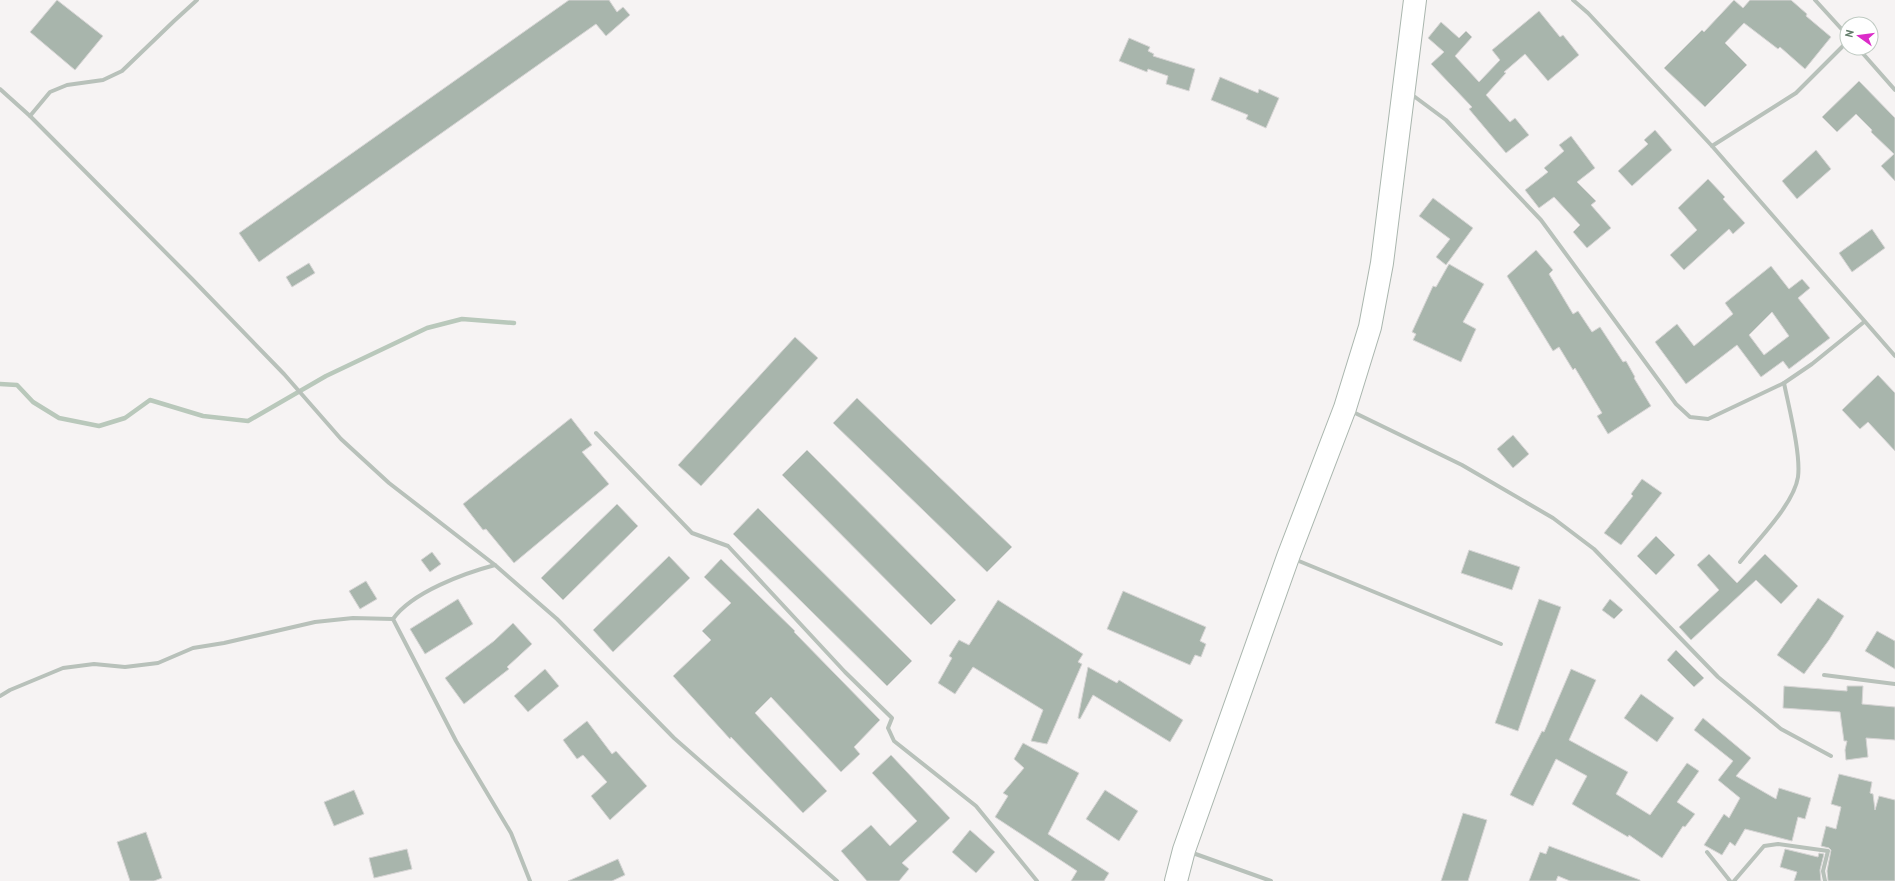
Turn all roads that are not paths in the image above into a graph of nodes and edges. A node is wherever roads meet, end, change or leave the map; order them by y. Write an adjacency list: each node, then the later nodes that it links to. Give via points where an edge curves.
1 (197, 0): 11 (street, via 122,71 103,80 67,85 50,92)
2 (1415, 0): 8 (main road)
3 (1573, 0): 12 (street)
4 (1815, 0): 5 (street)
5 (1839, 26)
6 (1839, 50): 12 (street, via 1796,93)
7 (1865, 56): 10 (street)
8 (1404, 88): 15 (street, via 1446,120 1541,220 1676,404 1690,417 1708,419); 16 (main road, via 1382,263 1370,327)
9 (0, 89): 11 (street)
10 (1895, 90)
11 (30, 116): 20 (street, via 284,374 341,439 389,483)
12 (1712, 146): 13 (street)
13 (1864, 322): 14 (street); 15 (street)
14 (1895, 356)
15 (1784, 383): 19 (street, via 1798,459 1798,478 1788,503)
16 (1345, 408): 18 (main road); 26 (street, via 1462,465 1553,518 1594,549 1718,677 1781,729)
17 (596, 434): 31 (street, via 692,533 728,546 892,718 888,728 894,741 976,806)
18 (1288, 557): 22 (street); 27 (main road)
19 (1740, 562)
20 (495, 565): 21 (street, via 466,573 420,596 403,608); 30 (street, via 557,619 674,738)
21 (394, 619): 25 (street, via 353,618 315,622 193,648 158,663 124,667 94,664 64,668); 29 (street, via 456,741 511,833)
22 (1501, 644)
23 (1824, 675): 24 (street)
24 (1895, 684)
25 (0, 696)
26 (1831, 756)
27 (1184, 850): 32 (main road); 33 (street)
28 (1707, 852): 34 (street)
29 (530, 881)
30 (837, 881)
31 (1037, 881)
32 (1176, 881)
33 (1271, 881)
34 (1730, 881)
35 (1734, 881): 36 (street, via 1764,846 1778,844 1828,851 1823,871)
36 (1825, 881)

